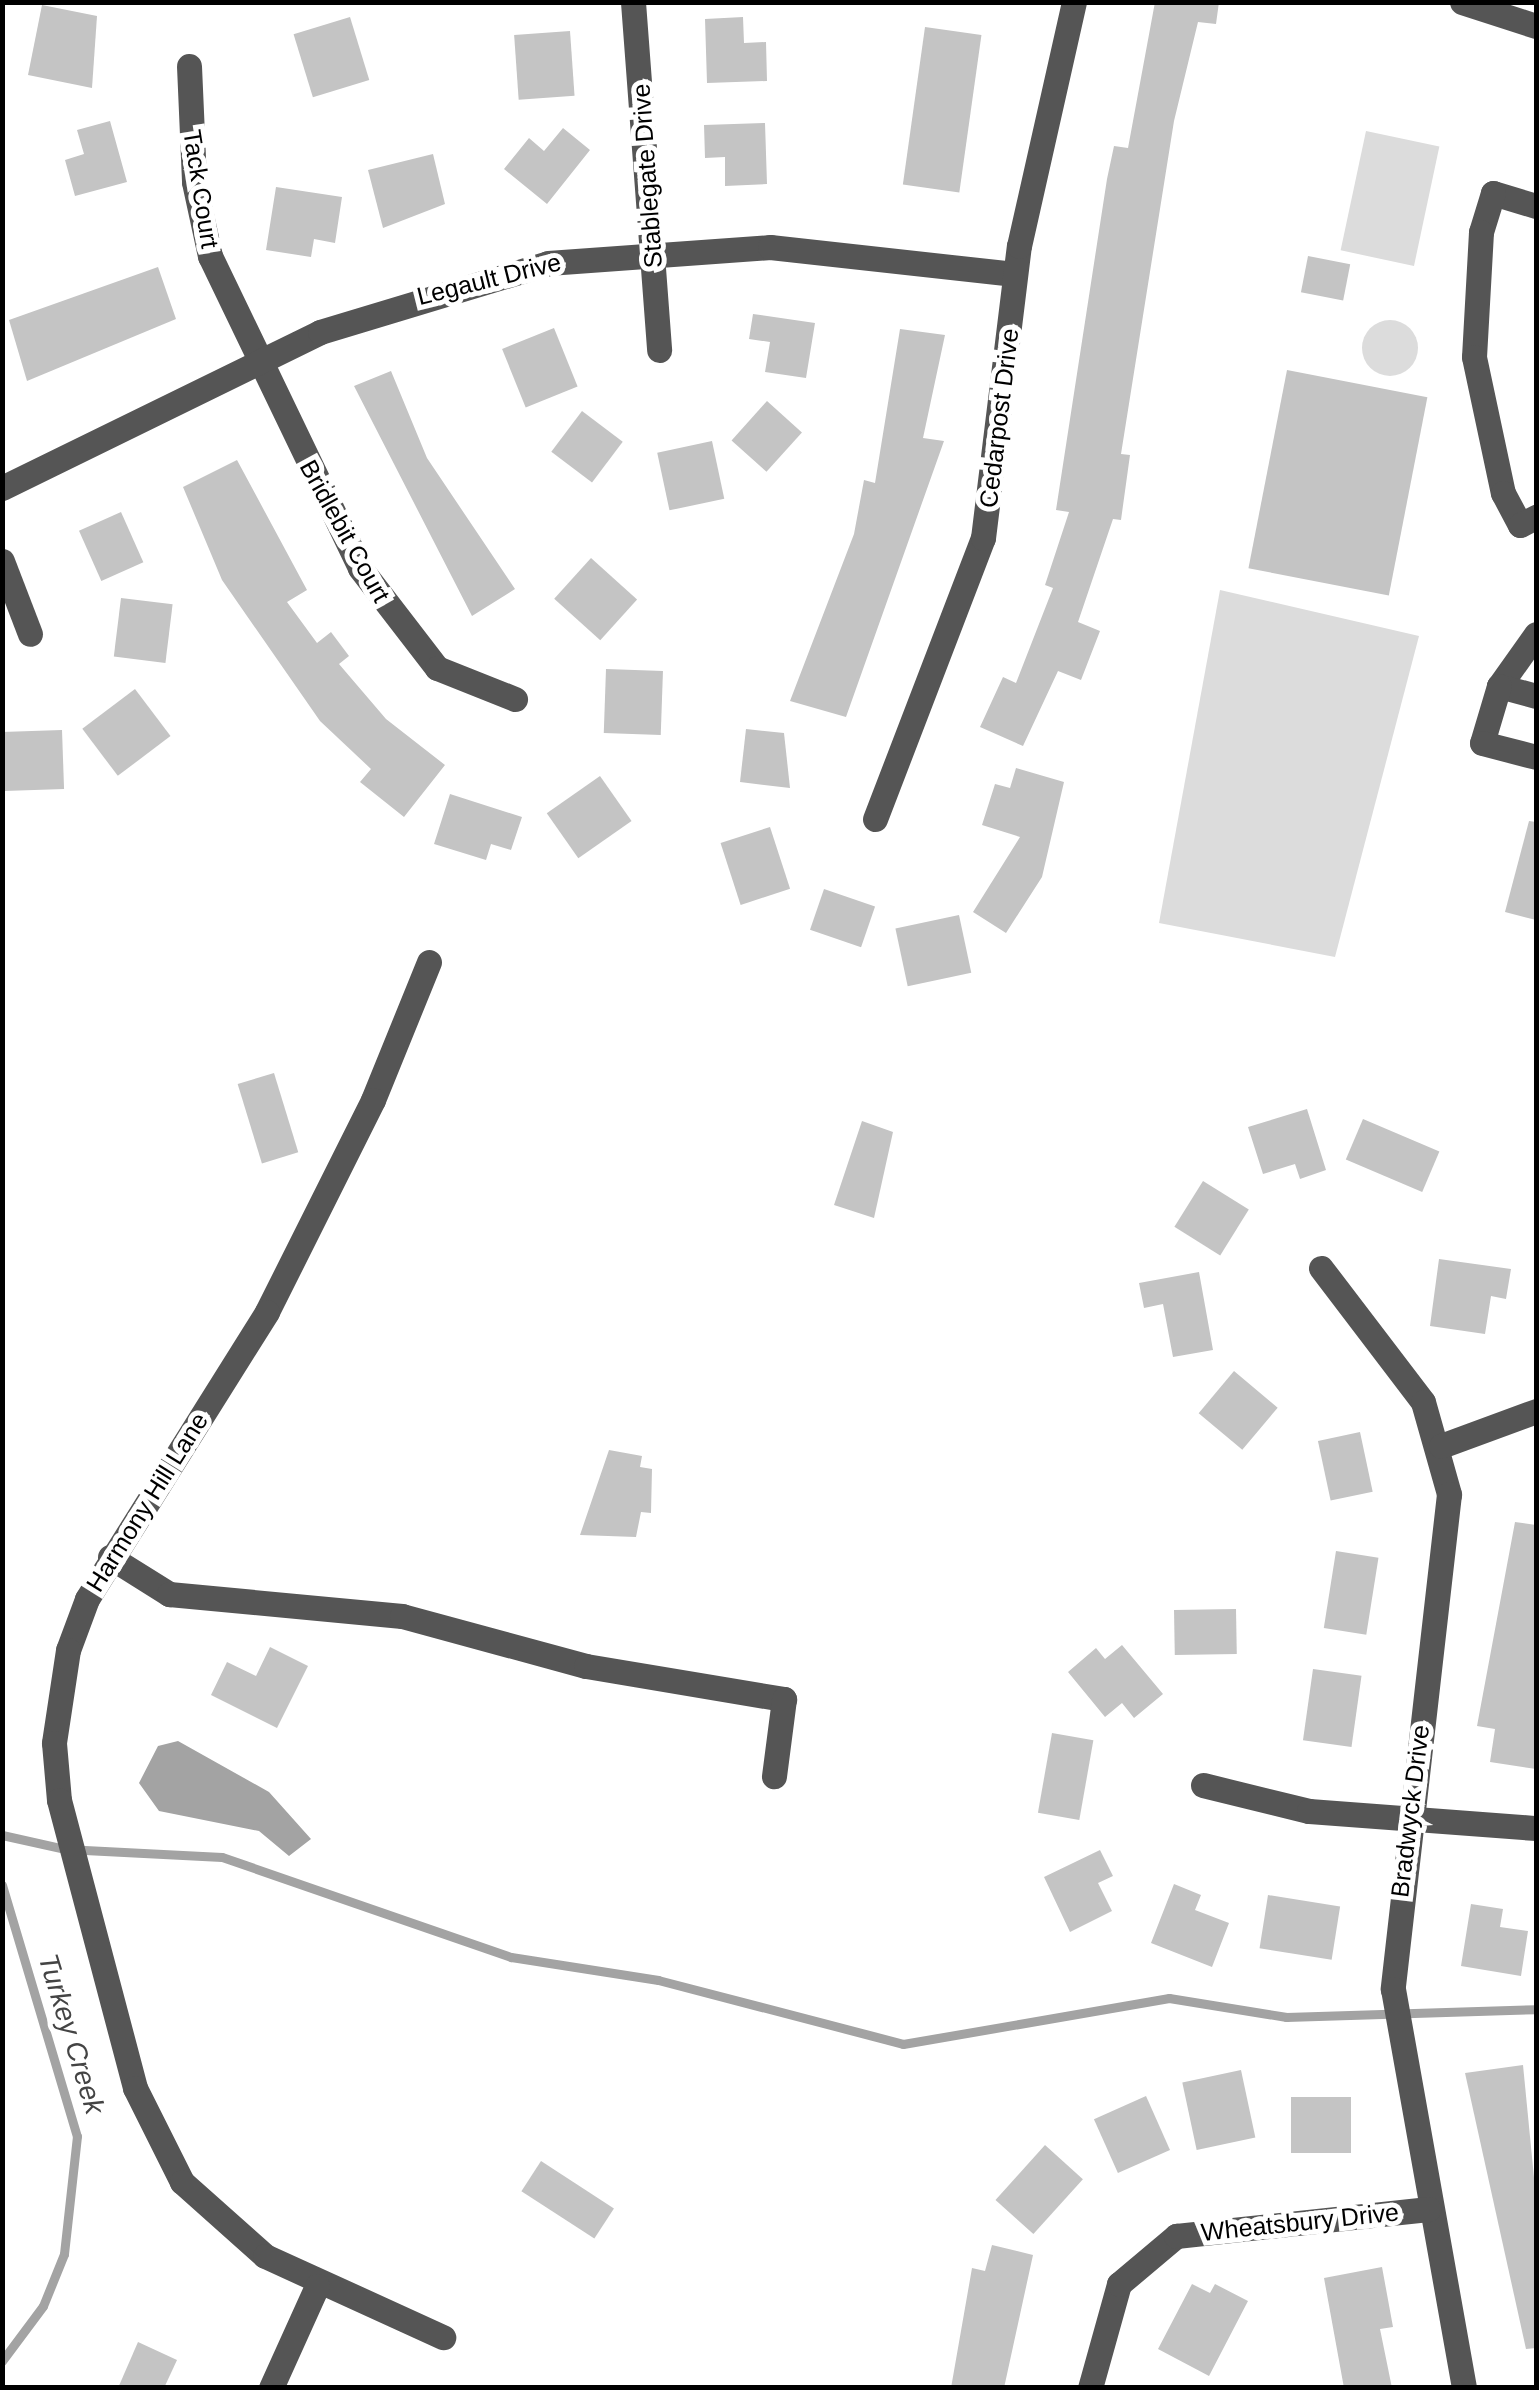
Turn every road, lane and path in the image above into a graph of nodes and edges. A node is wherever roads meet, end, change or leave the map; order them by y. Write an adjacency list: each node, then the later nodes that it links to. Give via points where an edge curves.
1 (633, 2): 7 (street, Stablegate Drive)
2 (1074, 2): 8 (street, Cedarpost Drive)
3 (1462, 2): 4 (street)
4 (1536, 26)
5 (190, 66): 10 (street, Tack Court, via 200,219)
6 (1536, 206): 12 (street, via 1493,194 1481,232 1474,356 1504,493 1520,525)
7 (652, 250): 8 (street, Legault Drive, via 770,247); 9 (street, Stablegate Drive); 10 (street, Legault Drive, via 468,281)
8 (1016, 274): 20 (street, Cedarpost Drive, via 983,538)
9 (659, 350)
10 (255, 362): 11 (street, Legault Drive); 18 (street, Bridlebit Court, via 390,612 437,668)
11 (2, 488)
12 (1536, 516)
13 (2, 560): 14 (street)
14 (30, 634)
15 (1536, 634): 16 (street)
16 (1498, 686): 17 (street); 19 (street, via 1482,743)
17 (1536, 696)
18 (515, 699)
19 (1536, 757)
20 (875, 818)
21 (429, 962): 25 (street, Harmony Hill Lane, via 373,1100 266,1312)
22 (1321, 1268): 24 (street, Bradwyck Drive, via 1408,1380)
23 (1536, 1411): 24 (street)
24 (1441, 1446): 28 (street, Bradwyck Drive, via 1447,1534)
25 (110, 1557): 26 (street, via 169,1594 402,1616 586,1666 784,1699); 31 (street, Harmony Hill Lane, via 68,1650 54,1743 59,1800 119,2032 182,2182 214,2216)
26 (774, 1776)
27 (1204, 1786): 28 (street, via 1309,1811)
28 (1407, 1820): 29 (street); 30 (street, Bradwyck Drive, via 1393,1989)
29 (1536, 1828)
30 (1429, 2209): 34 (street, Wheatsbury Drive, via 1176,2236 1118,2284); 35 (street, Bradwyck Drive)
31 (316, 2286): 32 (street, Harmony Hill Lane, via 381,2304); 33 (street)
32 (443, 2337)
33 (271, 2388)
34 (1090, 2388)
35 (1464, 2388)

